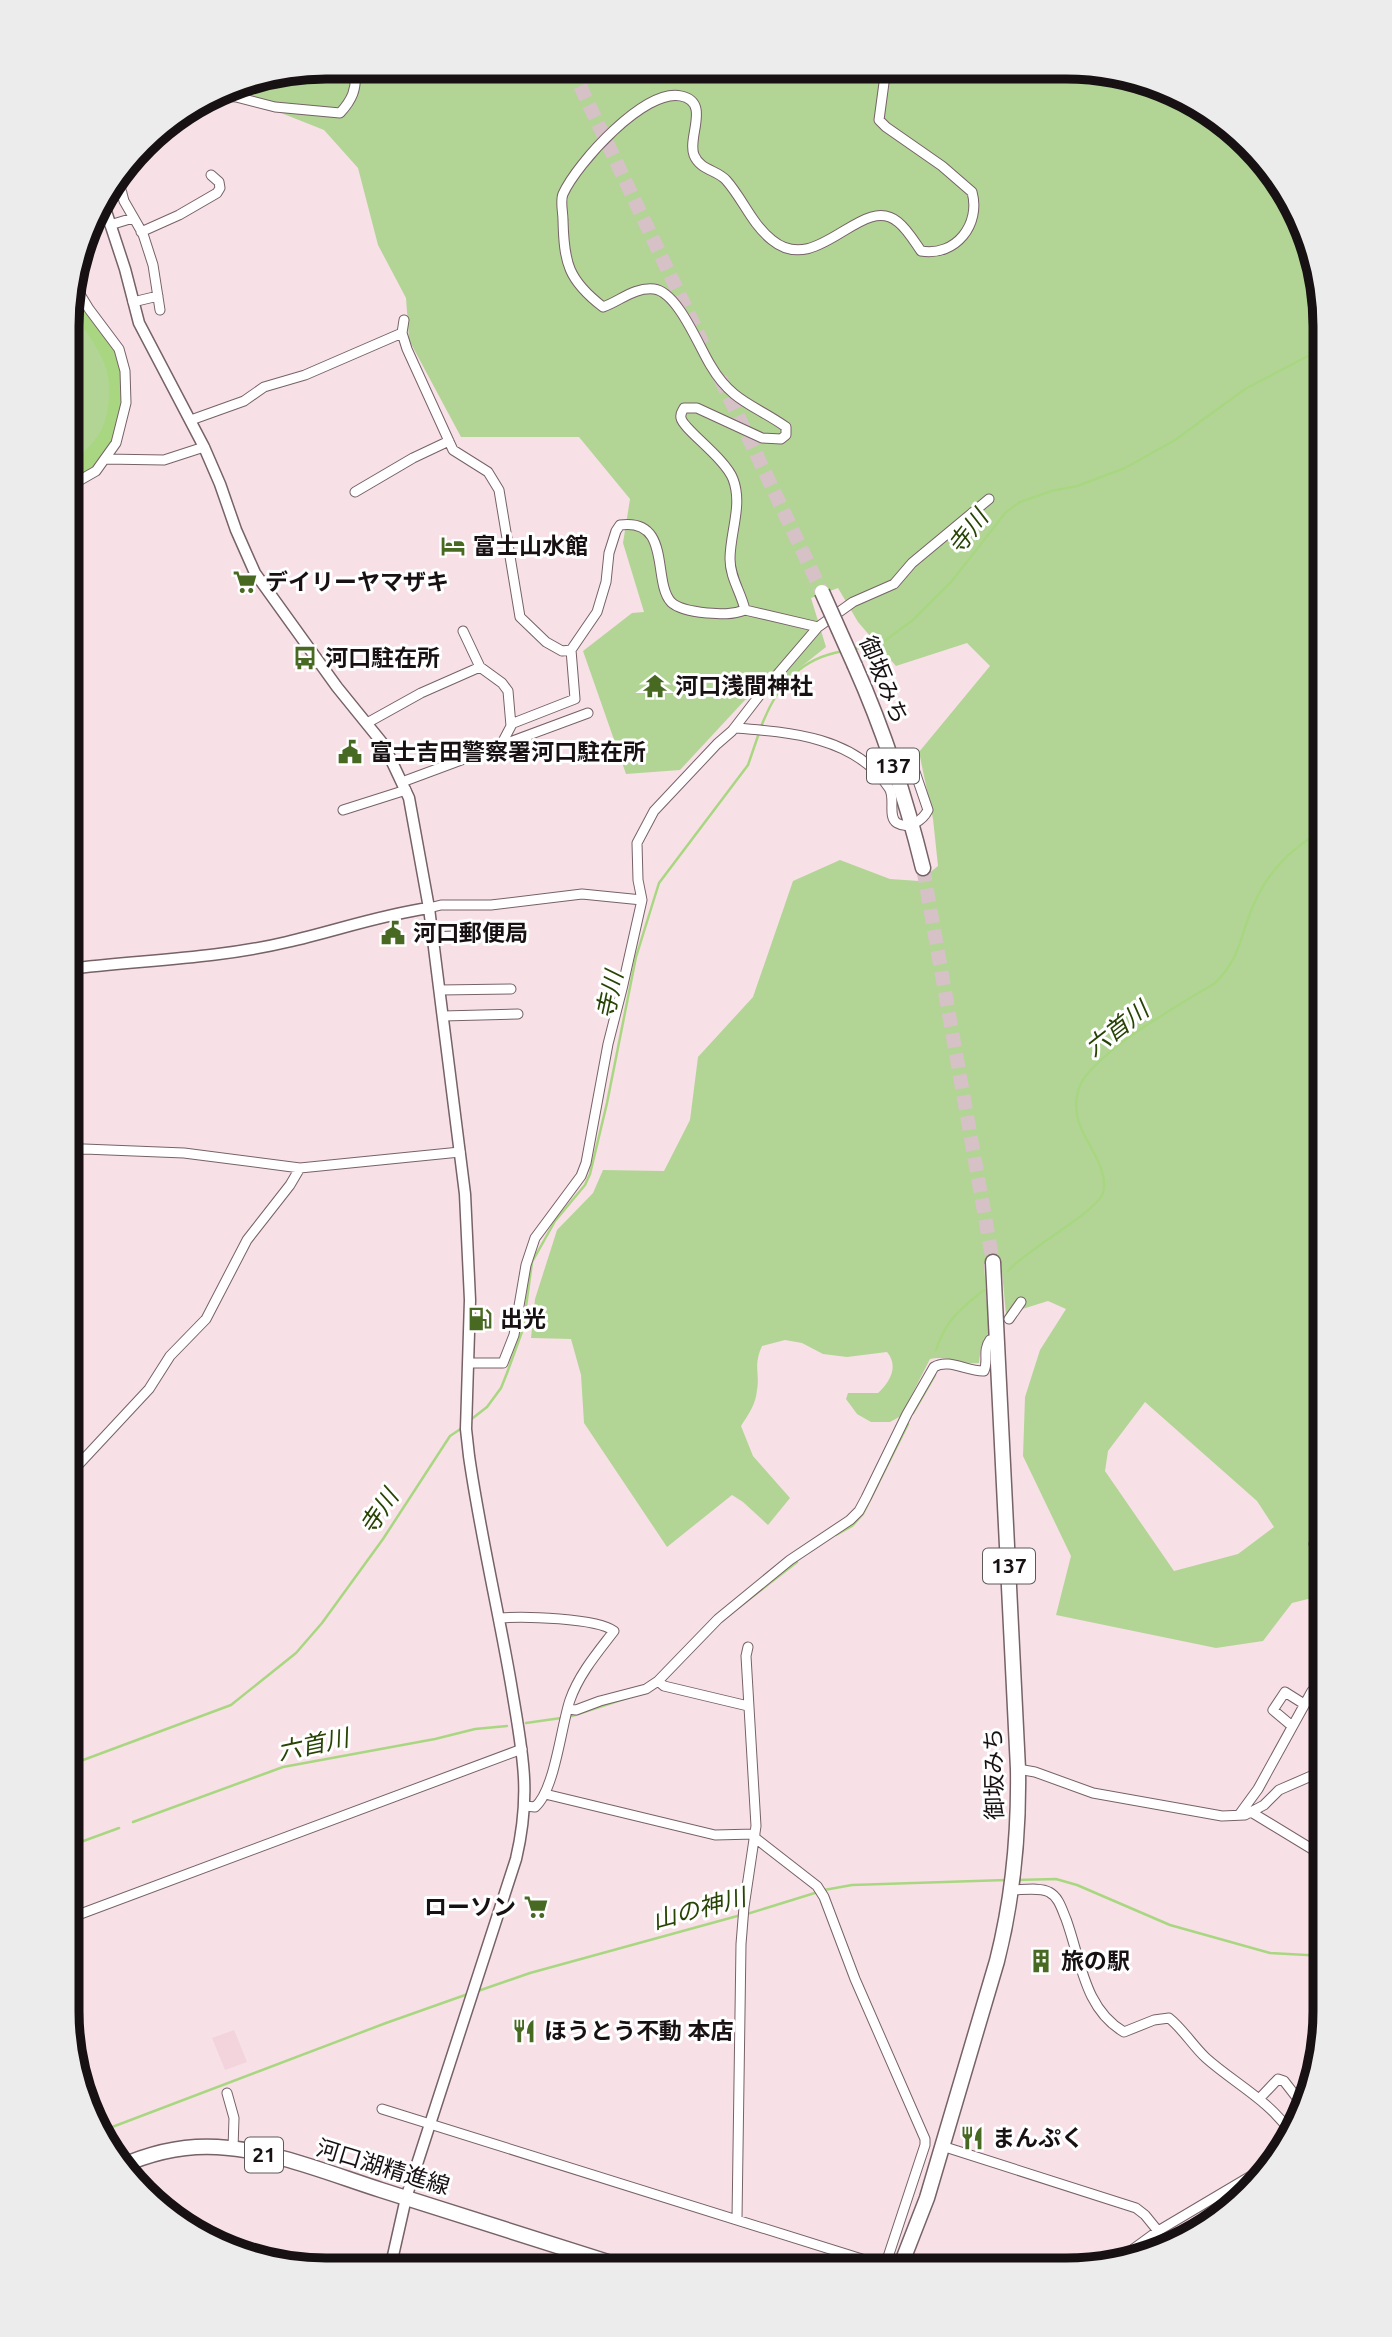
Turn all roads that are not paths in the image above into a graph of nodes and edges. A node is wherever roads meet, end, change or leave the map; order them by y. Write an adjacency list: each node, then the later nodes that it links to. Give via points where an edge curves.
1 (356, 79): 3 (street, via 351,101 340,113 275,107)
2 (885, 79): 26 (street, via 879,120 972,192 970,221 960,242 944,251 921,251 897,221 886,216 864,218 813,248 781,247 762,230 726,179 697,163 691,148 698,113 693,101 683,96 657,98 641,107 584,163 562,196 568,269 586,293 603,307 639,290 660,291 669,297 724,385 742,402 786,427 781,439 762,438 697,408 689,406 681,413 683,422 720,458 733,479 737,497 730,559 735,589)
3 (234, 97)
4 (211, 175): 11 (street, via 219,182 217,193)
5 (121, 187): 6 (street)
6 (122, 192): 7 (street); 9 (street)
7 (116, 194)
8 (106, 213): 10 (street)
9 (133, 218): 10 (street); 11 (street)
10 (110, 226): 14 (street)
11 (141, 232): 13 (street)
12 (81, 295): 21 (street, via 119,349 125,371 123,423)
13 (158, 296): 14 (street); 15 (street)
14 (133, 302): 18 (street, via 154,356)
15 (159, 310)
16 (404, 320): 17 (street)
17 (402, 333): 18 (street); 19 (street)
18 (191, 421): 20 (street)
19 (449, 441): 23 (street); 29 (street, via 457,454 488,472 499,489 520,617 546,642 562,651)
20 (204, 447): 21 (street, via 164,460); 32 (street, via 255,573)
21 (105, 459): 22 (street)
22 (79, 481)
23 (355, 492)
24 (989, 499): 27 (street, via 912,563 894,584 853,602)
25 (822, 592): 39 (main road, 御坂みち / 137, bridge, via 873,706)
26 (745, 610): 27 (street); 29 (street, via 697,612 673,604 658,549 649,534 640,526 620,526 615,531 597,612)
27 (818, 627): 34 (street)
28 (463, 631): 30 (street)
29 (571, 650): 33 (street, via 575,699)
30 (480, 667): 32 (street); 33 (street, via 508,691)
31 (589, 713): 35 (street)
32 (367, 723): 37 (street, via 384,745)
33 (511, 724): 35 (street)
34 (735, 728): 39 (street, via 792,732 858,756 883,778 892,793 892,818 896,823); 41 (street, via 654,811 637,843)
35 (501, 746): 37 (street)
36 (914, 769): 39 (street, via 928,810 924,819)
37 (404, 786): 38 (street); 42 (street)
38 (343, 810)
39 (912, 824): 40 (main road, 御坂みち / 137)
40 (923, 868)
41 (642, 900): 42 (street, via 582,894); 57 (street, via 586,1163 535,1238 514,1335 503,1363)
42 (429, 908): 44 (street); 45 (street, via 227,953)
43 (500, 934): 44 (street)
44 (432, 937): 47 (street)
45 (79, 969)
46 (511, 989): 47 (street)
47 (440, 990): 49 (street)
48 (518, 1014): 49 (street)
49 (443, 1016): 51 (street)
50 (79, 1150): 52 (street, via 184,1153)
51 (460, 1152): 52 (street); 57 (street, via 469,1253)
52 (300, 1168): 58 (street, via 247,1240 206,1318 170,1356 149,1389)
53 (993, 1262): 68 (main road, 御坂みち / 137)
54 (1021, 1302): 55 (street)
55 (1009, 1319)
56 (990, 1340): 61 (street, via 984,1350 984,1371 945,1364 934,1367 855,1515 742,1598)
57 (469, 1363): 59 (street, via 467,1429 473,1486)
58 (79, 1464)
59 (500, 1618): 65 (street, via 549,1618 604,1625 614,1631 587,1669); 67 (street)
60 (748, 1647): 64 (street)
61 (658, 1681): 64 (street); 65 (street, via 646,1689)
62 (1312, 1691): 63 (street)
63 (1304, 1704): 66 (street); 66 (street, via 1285,1692 1273,1710)
64 (748, 1706): 74 (street)
65 (568, 1709): 70 (street)
66 (1292, 1726): 73 (street)
67 (522, 1749): 71 (street); 77 (street)
68 (1018, 1769): 73 (street, via 1093,1793 1178,1810); 76 (main road, 御坂みち / 137)
69 (1313, 1775): 72 (street, via 1279,1790)
70 (545, 1794): 71 (street, via 535,1807); 74 (street, via 715,1835)
71 (525, 1806): 82 (street, via 516,1859)
72 (1251, 1812): 73 (street); 75 (street)
73 (1239, 1815)
74 (755, 1835): 89 (street, via 742,1926); 96 (street, via 817,1886 824,1898 925,2140)
75 (1313, 1850)
76 (1012, 1888): 80 (street, via 1051,1892 1059,1903 1092,2001 1110,2024 1124,2032 1169,2018 1205,2057); 84 (main road, 御坂みち / 137, via 998,1961)
77 (79, 1915)
78 (227, 2093): 85 (street, via 234,2118)
79 (1297, 2098): 80 (street, via 1278,2079)
80 (1259, 2099): 83 (street)
81 (383, 2109): 82 (street)
82 (430, 2123): 88 (street); 89 (street)
83 (1286, 2124)
84 (942, 2146): 90 (main road, 御坂みち / 137); 91 (street, via 1136,2208)
85 (233, 2148): 86 (main road, 河口湖精進線 / 21, via 169,2150); 88 (main road, 河口湖精進線 / 21)
86 (131, 2163)
87 (1250, 2177): 91 (street)
88 (406, 2198): 93 (street); 94 (main road, 河口湖精進線 / 21)
89 (737, 2219): 95 (street)
90 (917, 2223): 97 (main road, 御坂みち / 137); 98 (main road)
91 (1158, 2231): 92 (street)
92 (1134, 2249)
93 (392, 2258)
94 (595, 2258)
95 (859, 2258)
96 (897, 2258)
97 (900, 2258)
98 (913, 2258)

